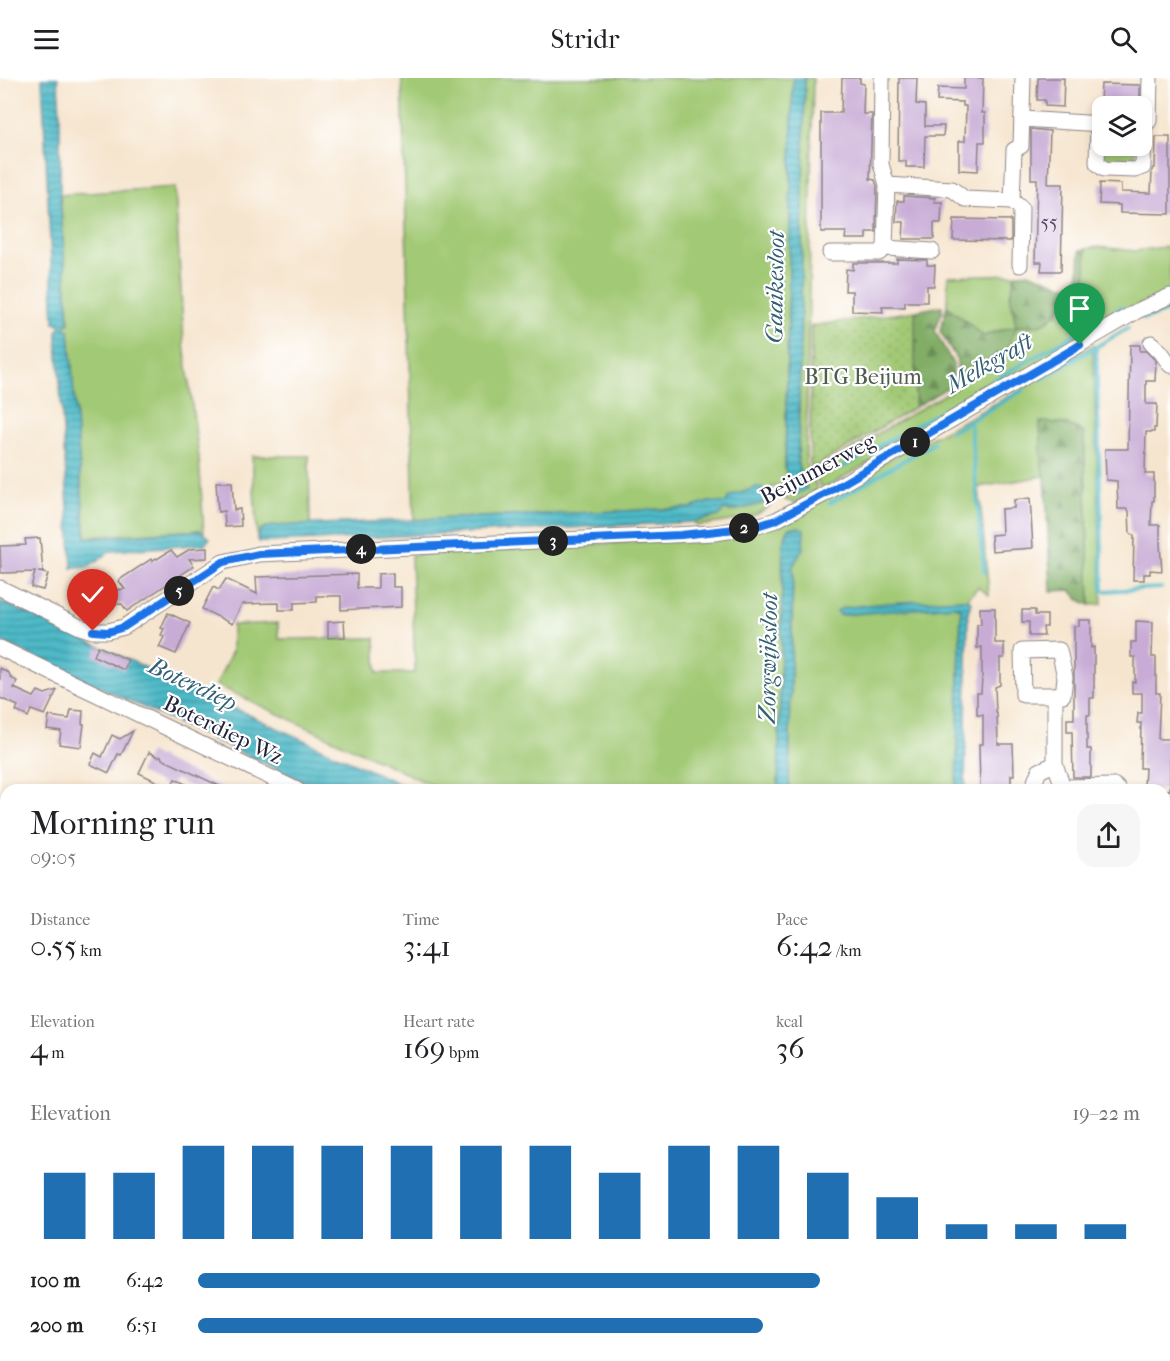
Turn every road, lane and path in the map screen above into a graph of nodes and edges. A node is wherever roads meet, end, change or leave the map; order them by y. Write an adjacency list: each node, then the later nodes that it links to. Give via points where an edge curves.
1 (882, 78): 9 (street, via 881,164)
2 (1023, 78): 5 (street)
3 (1150, 78): 4 (street)
4 (1150, 96)
5 (1022, 119): 6 (street); 10 (street, via 1021,146 1014,150)
6 (1092, 123)
7 (1098, 156): 8 (street, via 1097,163 1104,169 1135,170 1143,167)
8 (1143, 156)
9 (887, 185): 10 (street, via 952,189 965,199); 11 (street)
10 (1012, 201): 14 (street, via 1021,208)
11 (885, 248): 12 (street); 13 (street, via 879,253)
12 (932, 250)
13 (830, 253)
14 (1020, 265)
15 (1170, 296): 18 (street, Beijumerweg, via 1137,311 823,495 754,527 681,535 259,554 223,562 135,621 108,632 80,627)
16 (1151, 343): 17 (street)
17 (1170, 365)
18 (0, 588)
19 (0, 648): 22 (street, Boterdiep Wz)
20 (1055, 695): 21 (street)
21 (1055, 764): 23 (street, via 1038,771); 24 (street)
22 (284, 784)
23 (1034, 784)
24 (1061, 784)

